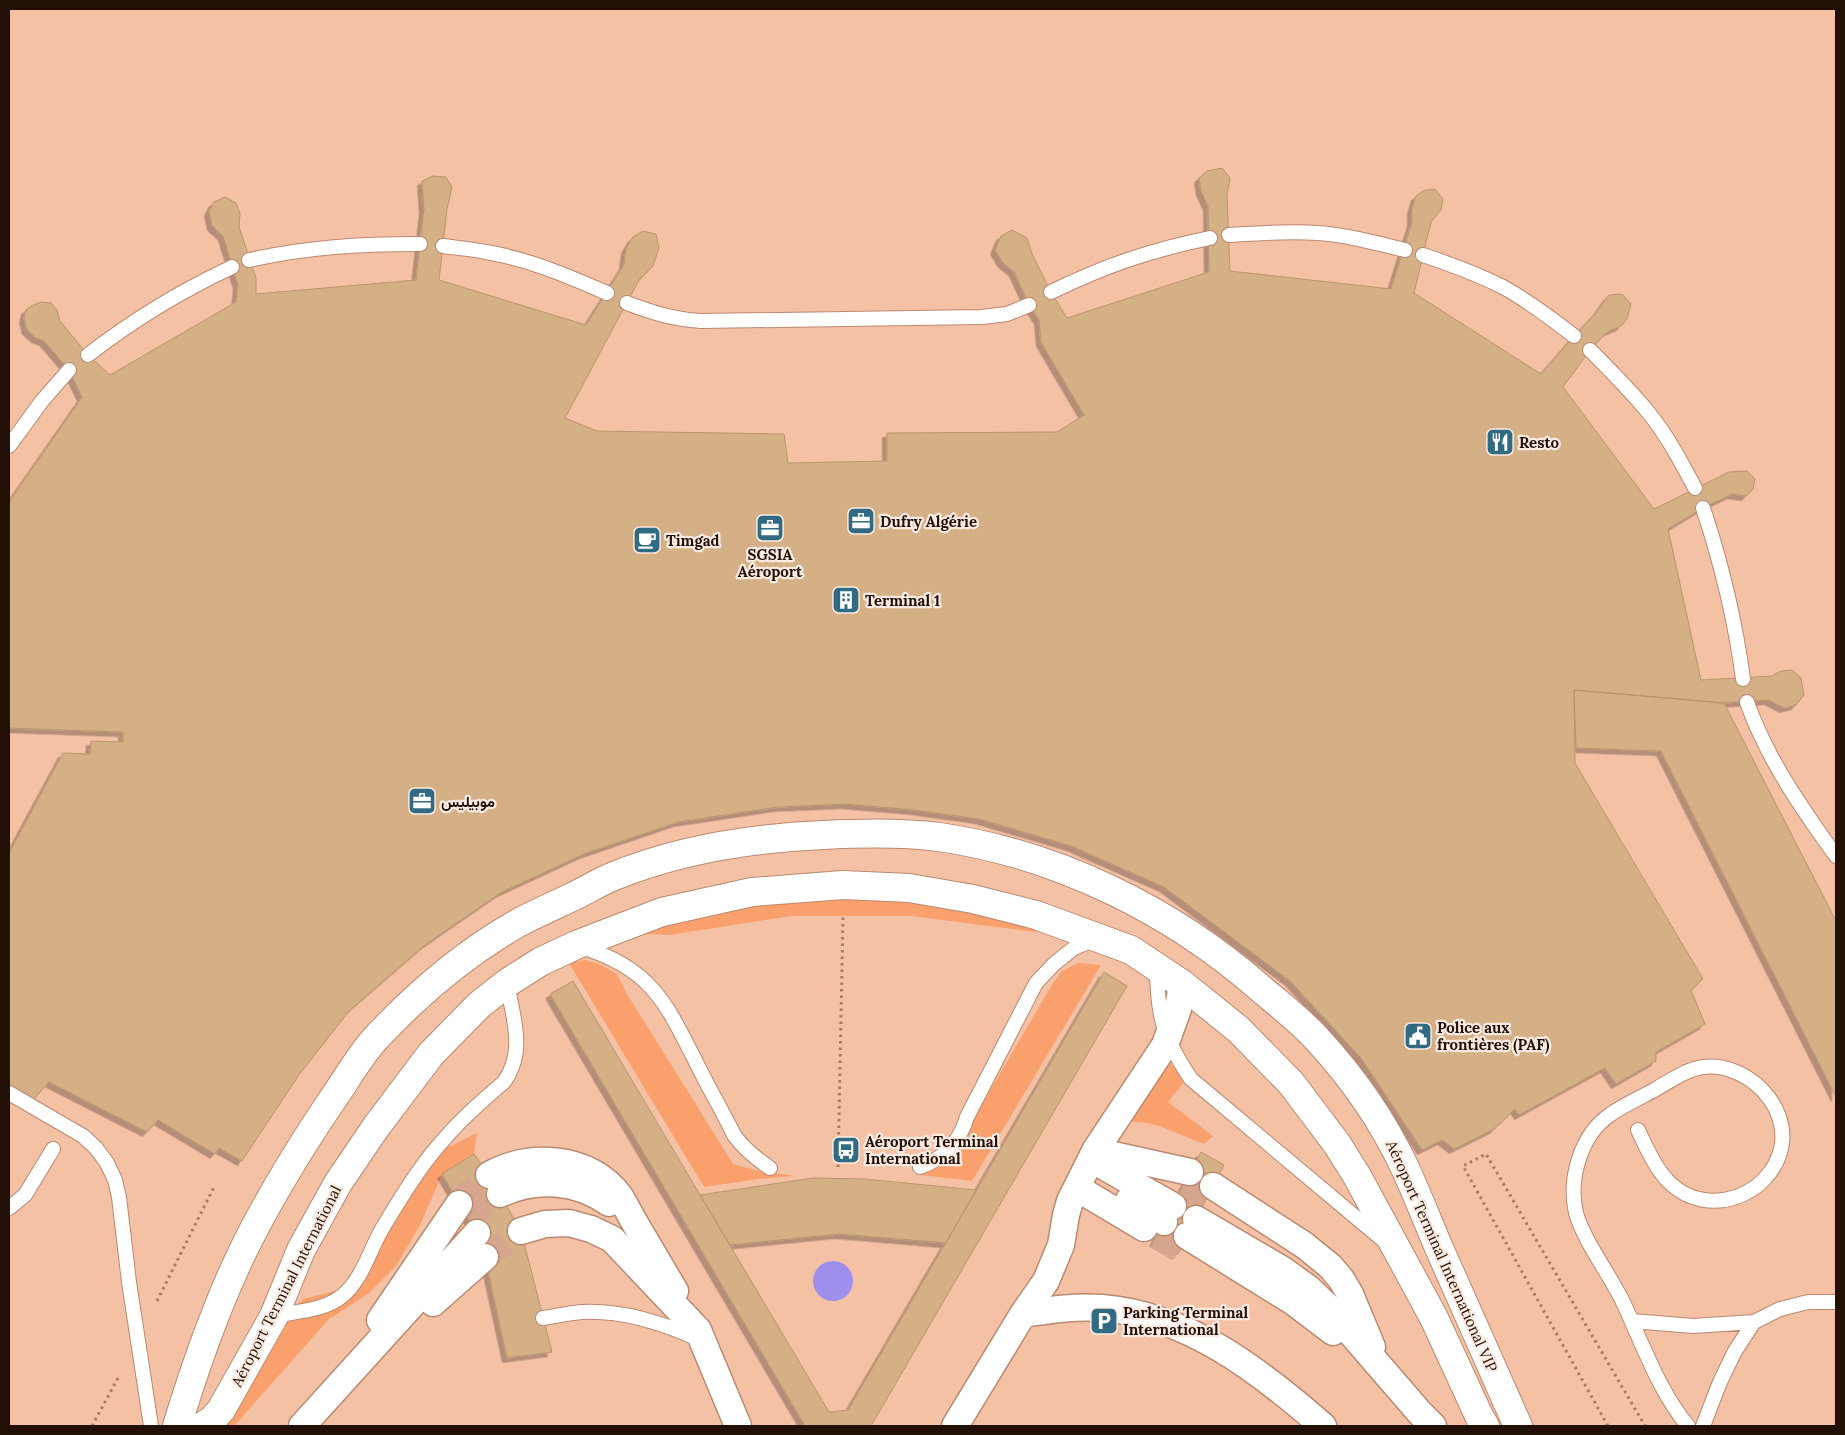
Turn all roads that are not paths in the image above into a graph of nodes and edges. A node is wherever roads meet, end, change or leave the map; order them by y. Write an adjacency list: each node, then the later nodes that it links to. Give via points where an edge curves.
1 (1229, 235): 5 (lane, via 1318,233 1362,239)
2 (1210, 238): 9 (lane, via 1128,258)
3 (420, 244): 7 (lane, via 334,246)
4 (443, 246): 10 (lane, via 527,262)
5 (1405, 250)
6 (1423, 255): 13 (lane, via 1502,287)
7 (249, 260)
8 (232, 267): 15 (lane, via 157,306)
9 (1051, 292)
10 (607, 293)
11 (627, 303): 12 (lane, via 655,314 701,321 982,317 1007,314)
12 (1028, 305)
13 (1574, 336)
14 (1590, 350): 18 (lane, via 1649,413)
15 (88, 355)
16 (69, 370): 17 (lane)
17 (9, 446)
18 (1695, 488)
19 (1703, 508): 20 (lane, via 1728,592)
20 (1743, 679)
21 (1747, 702): 22 (lane, via 1765,748)
22 (1836, 856)
23 (1098, 938): 24 (main road, Aéroport Terminal International, via 1036,915 973,898 909,888 843,885 752,892 662,912); 25 (main road, Aéroport Terminal International, via 1131,950); 32 (lane, via 1074,948 1036,983 956,1144 934,1162)
24 (576, 946): 26 (main road, Aéroport Terminal International, via 540,962); 33 (lane, via 603,954 628,967 650,985 676,1022 734,1135 743,1148)
25 (1157, 967): 27 (main road, Aéroport Terminal International); 28 (lane, via 1157,997)
26 (507, 983): 42 (main road, Aéroport Terminal International, via 431,1054 376,1127 338,1183 302,1250); 42 (lane, via 518,1047 512,1072 446,1137 412,1181 358,1276 343,1295 322,1306)
27 (1182, 984): 28 (street); 39 (main road, Aéroport Terminal International, via 1238,1029 1291,1083 1337,1144)
28 (1168, 1039): 34 (street); 39 (lane, via 1191,1079)
29 (9, 1093): 49 (lane, via 82,1136 96,1148 115,1180)
30 (1638, 1130): 44 (lane, via 1657,1167 1672,1184 1692,1197 1714,1201 1737,1198 1758,1187 1772,1170 1781,1148 1781,1127 1774,1106 1762,1088 1744,1075 1723,1068 1702,1067 1680,1076 1611,1114 1596,1127 1577,1168 1574,1190 1576,1213)
31 (53, 1149): 36 (lane, via 24,1195)
32 (920, 1167)
33 (770, 1168)
34 (1087, 1168): 35 (street); 35 (street); 35 (street); 41 (street, via 1066,1215 1055,1263)
35 (1174, 1204)
36 (9, 1208)
37 (1197, 1218): 47 (street); 47 (street, via 1308,1288); 47 (street, via 1311,1250 1330,1266 1350,1294)
38 (521, 1231): 46 (street, via 545,1224 569,1223 612,1239)
39 (1401, 1255): 57 (main road, Aéroport Terminal International)
40 (1836, 1302): 45 (lane, via 1808,1302 1780,1309)
41 (1023, 1314): 54 (street); 55 (street, via 1062,1308 1102,1308 1142,1314 1179,1326 1246,1366)
42 (274, 1316): 51 (main road, Aéroport Terminal International, via 221,1410)
43 (543, 1318): 46 (lane, via 582,1312 613,1313 643,1318)
44 (1632, 1321): 45 (lane, via 1693,1326); 59 (lane, via 1663,1386)
45 (1754, 1322): 60 (lane, via 1735,1351)
46 (700, 1335): 46 (street, via 614,1223 582,1204 544,1198 525,1202 499,1192 501,1168 526,1161 551,1160 577,1166 599,1177 618,1195); 53 (street)
47 (1381, 1369): 56 (street)
48 (328, 1397): 48 (street, via 472,1228); 52 (street)
49 (151, 1426)
50 (177, 1426): 58 (main road, Aéroport Terminal International VIP, via 216,1312 242,1252 273,1194 370,1045 438,980 516,925 614,876 659,861 778,838 892,834 939,838 1027,858 1111,890 1151,910 1237,967 1315,1037 1350,1077 1380,1120 1404,1167)
51 (203, 1426)
52 (302, 1426)
53 (738, 1426)
54 (955, 1426)
55 (1323, 1426)
56 (1434, 1426)
57 (1486, 1426)
58 (1518, 1426)
59 (1688, 1426)
60 (1702, 1426)

